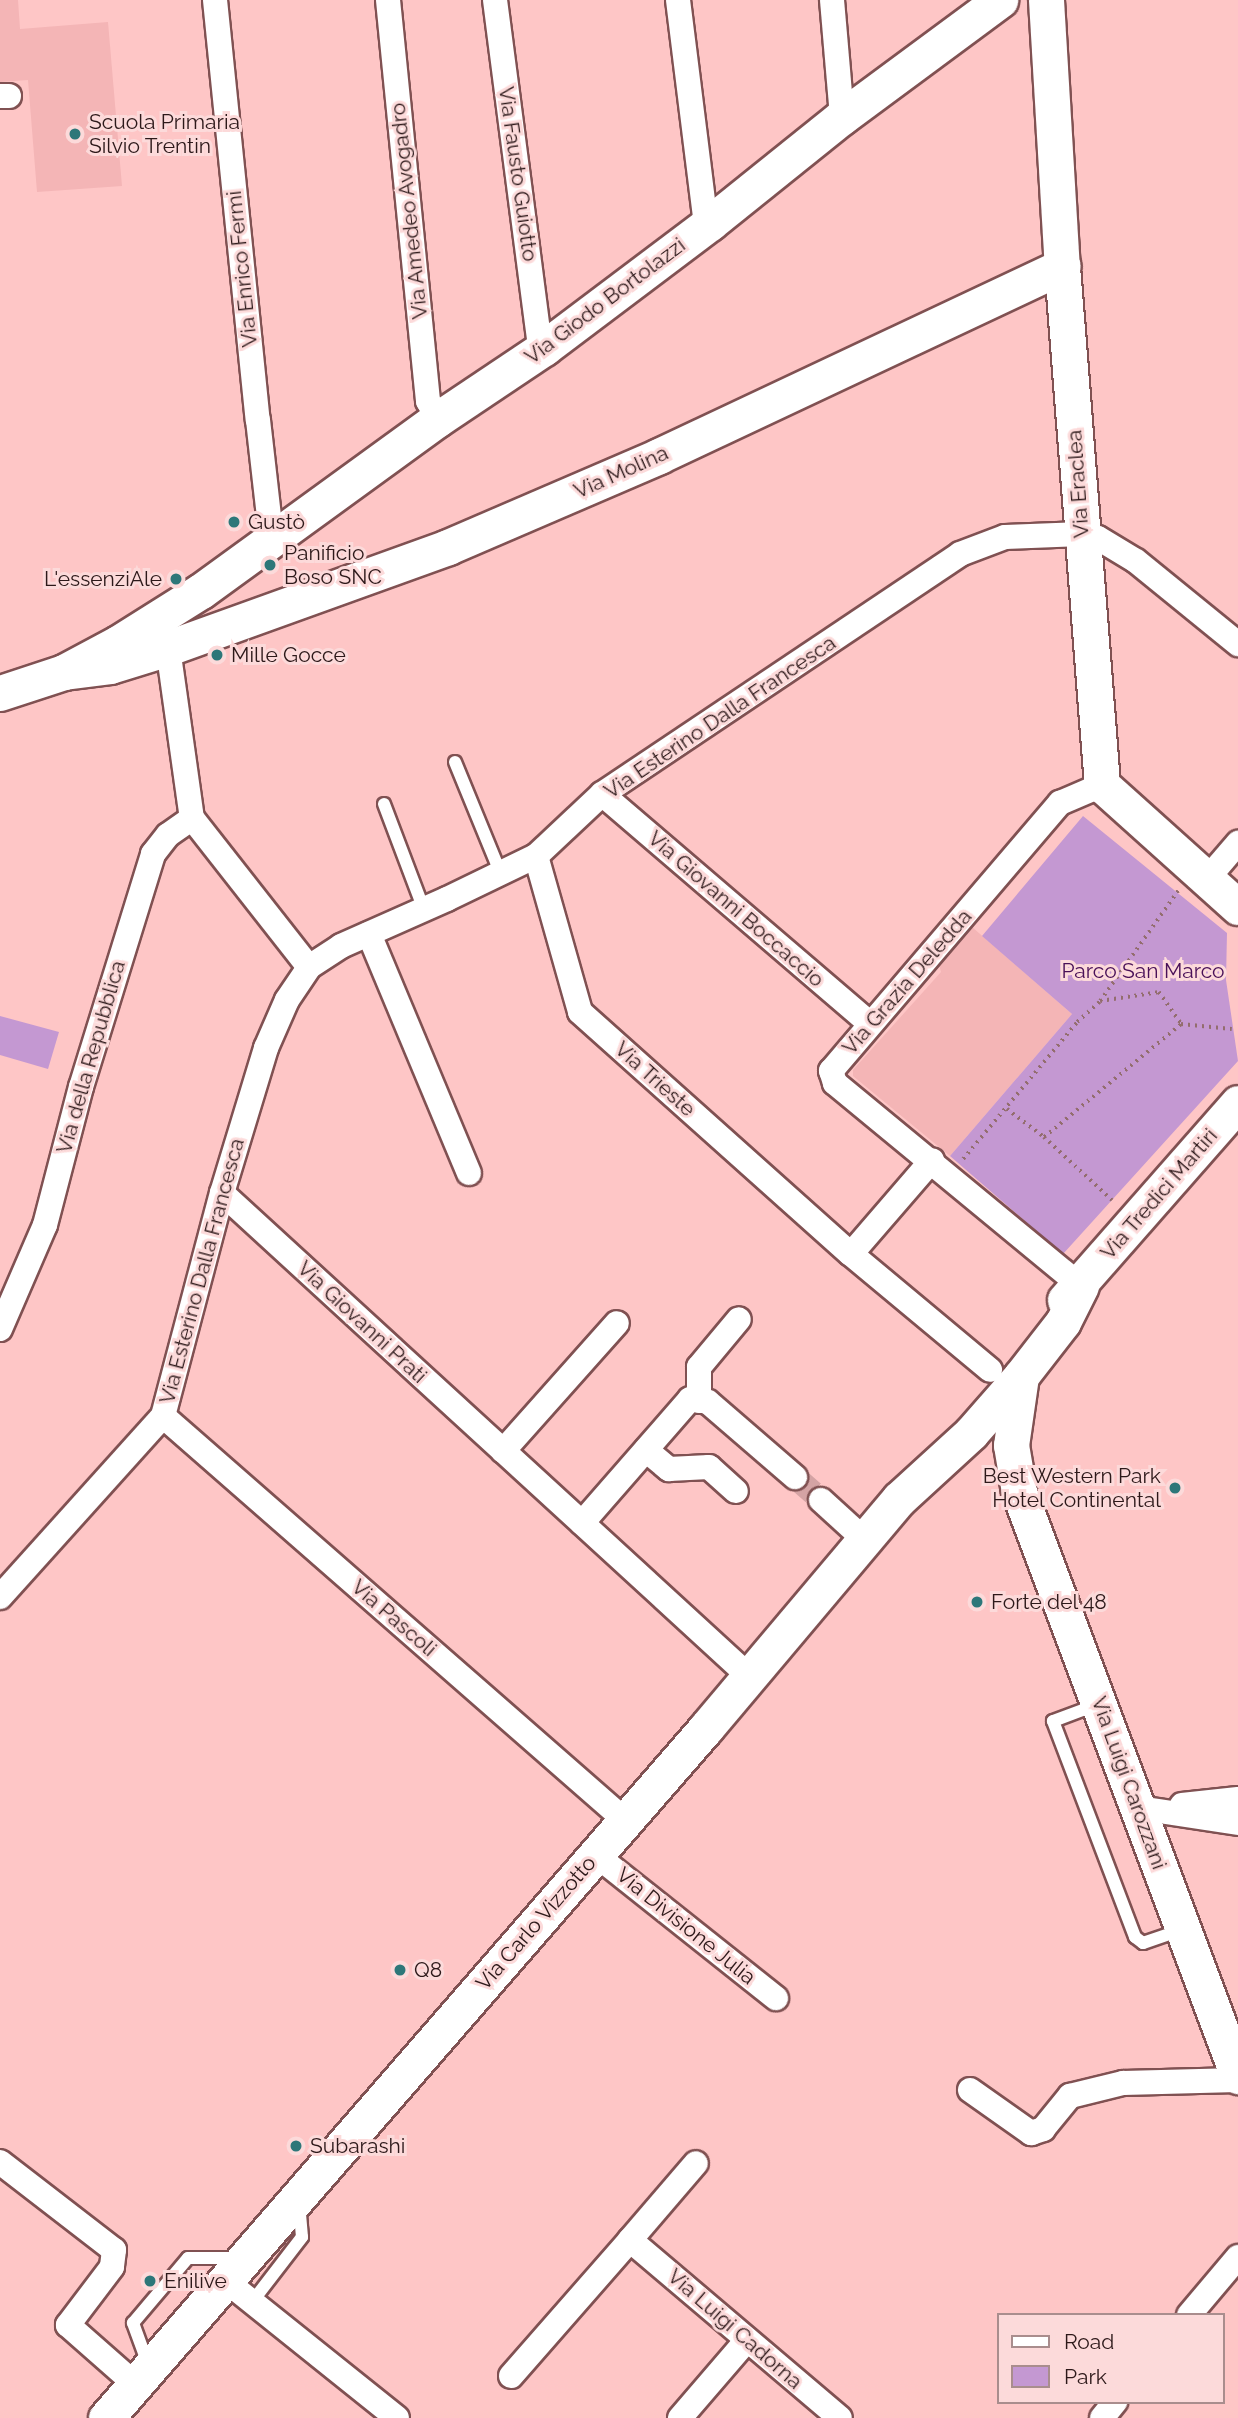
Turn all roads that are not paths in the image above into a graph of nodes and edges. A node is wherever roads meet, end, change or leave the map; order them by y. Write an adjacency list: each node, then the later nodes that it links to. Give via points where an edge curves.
1 (215, 0): 14 (street, Via Enrico Fermi, via 259,433)
2 (388, 0): 12 (street, Via Amedeo Avogadro, via 428,401)
3 (495, 0): 11 (street, Via Fausto Guiotto)
4 (678, 0): 9 (street, via 705,216)
5 (832, 0): 8 (street)
6 (1000, 0): 8 (street, Via Giodo Bortolazzi)
7 (1046, 0): 10 (street, Via Eraclea)
8 (842, 117): 9 (street, Via Giodo Bortolazzi)
9 (710, 223): 11 (street, Via Giodo Bortolazzi)
10 (1062, 266): 13 (street, Via Eraclea); 17 (street, Via Molina, via 659,456 448,547)
11 (544, 348): 12 (street, Via Giodo Bortolazzi)
12 (438, 419): 14 (street, Via Giodo Bortolazzi)
13 (1082, 534): 16 (street, via 1098,538 1136,561); 21 (street, Via Eraclea); 22 (street, Via Esterino Dalla Francesca, via 1005,537 960,554)
14 (274, 537): 15 (street, Via Giodo Bortolazzi)
15 (201, 591): 17 (street, Via Giodo Bortolazzi, via 170,624); 18 (street, Via Giodo Bortolazzi)
16 (1238, 644)
17 (167, 648): 18 (street, Via Giodo Bortolazzi, via 110,666); 24 (street)
18 (64, 673): 19 (street, Via Giodo Bortolazzi)
19 (0, 693)
20 (455, 762): 27 (lane)
21 (1102, 785): 28 (street); 33 (street, Via Grazia Deledda, via 1060,803)
22 (602, 794): 26 (street, Via Esterino Dalla Francesca); 33 (street, Via Giovanni Boccaccio)
23 (384, 804): 30 (lane)
24 (192, 818): 32 (street); 40 (street, Via della Repubblica, via 168,835 153,854 80,1087 45,1225)
25 (1238, 843): 28 (street)
26 (536, 856): 27 (street, Via Esterino Dalla Francesca); 38 (street, Via Trieste, via 580,1012)
27 (501, 874): 30 (street, Via Esterino Dalla Francesca)
28 (1192, 885): 29 (street)
29 (1238, 907)
30 (424, 910): 31 (street, Via Esterino Dalla Francesca)
31 (369, 934): 32 (street, Via Esterino Dalla Francesca); 36 (street)
32 (309, 967): 37 (street, Via Esterino Dalla Francesca, via 287,1000 266,1048)
33 (870, 1024): 35 (street, Via Grazia Deledda, via 831,1071 835,1083)
34 (1238, 1103): 39 (street, Via Tredici Martiri)
35 (941, 1168): 38 (street); 39 (street, Via Grazia Deledda)
36 (469, 1173)
37 (222, 1193): 45 (street, Via Esterino Dalla Francesca); 49 (street, Via Giovanni Prati)
38 (851, 1254): 43 (street, Via Trieste)
39 (1081, 1286): 43 (street, Via Tredici Martiri, via 1063,1322); 46 (street, Via Tredici Martiri, via 1038,1329 1032,1345)
40 (3, 1314)
41 (738, 1319): 44 (street, via 699,1367)
42 (617, 1323): 49 (street)
43 (1006, 1373): 46 (street, Via Tredici Martiri); 47 (street, Via Luigi Carozzani)
44 (699, 1401): 48 (street, via 690,1399); 50 (street, via 708,1402)
45 (163, 1416): 56 (street, Via Esterino Dalla Francesca); 61 (street, Via Pascoli)
46 (975, 1416): 47 (street, Via Luigi Carozzani); 52 (street, Via Luigi Carozzani); 55 (street, Via Carlo Vizzotto)
47 (1012, 1444): 52 (street, Via Luigi Carozzani)
48 (646, 1450): 51 (street, via 669,1469 709,1467); 54 (street)
49 (503, 1451): 54 (street, Via Giovanni Prati)
50 (794, 1477)
51 (736, 1491)
52 (1018, 1492): 58 (street, Via Luigi Carozzani)
53 (821, 1500): 55 (street)
54 (582, 1523): 57 (street, Via Giovanni Prati)
55 (865, 1540): 57 (street, Via Carlo Vizzotto)
56 (0, 1597)
57 (750, 1677): 61 (street, Via Carlo Vizzotto)
58 (1100, 1704): 60 (street, Via Luigi Carozzani); 64 (lane, via 1053,1721 1135,1937 1143,1943)
59 (1238, 1799): 60 (street)
60 (1139, 1808): 62 (street); 64 (street, Via Luigi Carozzani)
61 (626, 1821): 63 (street, Via Carlo Vizzotto)
62 (1238, 1823)
63 (596, 1855): 65 (street, Via Divisione Julia); 72 (street, Via Carlo Vizzotto, via 297,2197)
64 (1183, 1929): 66 (street, Via Luigi Carozzani)
65 (776, 1998)
66 (1238, 2078): 67 (street, Via Luigi Carozzani, via 1124,2083 1070,2096 1043,2129 1031,2133)
67 (970, 2090)
68 (0, 2162): 75 (street, via 114,2250 112,2267 68,2325)
69 (696, 2164): 70 (street)
70 (630, 2240): 74 (street, Via Luigi Cadorna); 76 (street)
71 (1238, 2257): 73 (street)
72 (241, 2280): 75 (street, Via Carlo Vizzotto); 79 (street)
73 (1191, 2313)
74 (747, 2340): 80 (street); 81 (street, Via Luigi Cadorna)
75 (142, 2376): 78 (street, Via Carlo Vizzotto)
76 (512, 2376)
77 (1113, 2404): 82 (street)
78 (106, 2418)
79 (397, 2418)
80 (680, 2418)
81 (840, 2418)
82 (1102, 2418)

